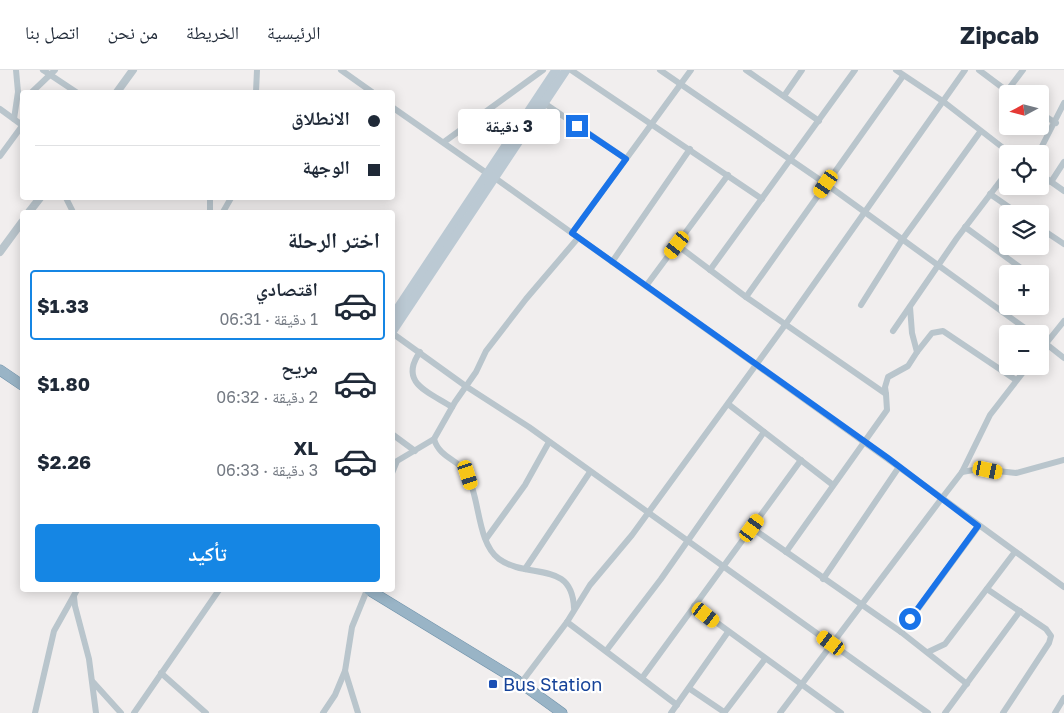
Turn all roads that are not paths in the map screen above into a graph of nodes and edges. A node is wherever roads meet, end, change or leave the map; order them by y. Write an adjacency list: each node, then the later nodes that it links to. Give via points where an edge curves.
1 (16, 70): 33 (street)
2 (43, 70): 17 (street)
3 (132, 70): 25 (street)
4 (258, 70): 26 (street)
5 (341, 70): 27 (street)
6 (543, 70): 45 (street)
7 (571, 70): 40 (street)
8 (660, 70): 20 (street)
9 (691, 70): 20 (street)
10 (747, 70): 28 (street)
11 (802, 70): 28 (street)
12 (855, 70): 39 (street)
13 (896, 70): 19 (street)
14 (965, 70): 29 (street)
15 (979, 70): 21 (street)
16 (1023, 70): 22 (street)
17 (53, 72): 23 (street); 24 (street)
18 (558, 72): 31 (main road); 54 (main road)
19 (903, 76): 29 (street); 57 (street)
20 (679, 84): 40 (street); 51 (street)
21 (999, 85)
22 (1014, 85)
23 (34, 90)
24 (74, 90)
25 (118, 90)
26 (256, 90)
27 (369, 90)
28 (784, 96): 39 (street)
29 (944, 102): 44 (street); 64 (street)
30 (20, 103): 33 (street)
31 (544, 103): 50 (street); 54 (main road)
32 (1064, 104): 36 (street)
33 (16, 108): 37 (street)
34 (0, 109): 37 (street)
35 (395, 109): 45 (street)
36 (1062, 114): 41 (street)
37 (14, 119): 42 (street)
38 (1049, 119): 41 (street)
39 (819, 121): 51 (street)
40 (651, 122): 48 (street); 50 (street)
41 (1056, 123): 47 (street)
42 (20, 124)
43 (20, 129): 49 (street)
44 (980, 132): 46 (street); 70 (street)
45 (444, 142): 54 (street)
46 (999, 145)
47 (1043, 145)
48 (690, 149): 53 (street); 74 (street)
49 (0, 156)
50 (626, 159): 67 (street)
51 (791, 160): 57 (street); 60 (street)
52 (1064, 162): 56 (street)
53 (728, 175): 60 (street); 72 (street)
54 (492, 176): 67 (street); 82 (main road); 86 (main road)
55 (999, 182): 59 (street)
56 (1051, 182): 58 (street)
57 (826, 184): 64 (street); 79 (street)
58 (1064, 191)
59 (990, 194): 62 (street); 66 (street)
60 (762, 199): 77 (street)
61 (38, 200): 63 (street)
62 (1006, 205)
63 (31, 210)
64 (864, 212): 70 (street); 84 (street)
65 (20, 225): 73 (street)
66 (965, 227): 75 (street); 76 (street)
67 (572, 233): 69 (street)
68 (1049, 234): 71 (street)
69 (578, 238): 74 (street); 99 (street, via 486,351)
70 (902, 240): 75 (street); 80 (street)
71 (1064, 244)
72 (677, 245): 77 (street); 78 (street)
73 (0, 252)
74 (612, 262): 78 (street)
75 (938, 265): 81 (street); 85 (street)
76 (1017, 265)
77 (710, 270): 79 (street)
78 (646, 286): 94 (street)
79 (746, 298): 84 (street)
80 (861, 306)
81 (910, 306): 87 (street); 92 (street)
82 (395, 313)
83 (1064, 321): 89 (street)
84 (785, 325): 94 (street); 100 (street)
85 (1020, 325)
86 (395, 327)
87 (893, 331)
88 (395, 334): 91 (street)
89 (1049, 340)
90 (1049, 346): 93 (street)
91 (420, 352): 99 (street); 102 (street, via 412,364 415,382)
92 (917, 352): 97 (street, via 932,333 943,332); 100 (street, via 908,366 888,377)
93 (1064, 358)
94 (756, 364): 101 (street); 107 (street)
95 (0, 370): 98 (highway)
96 (1020, 375): 97 (street)
97 (1016, 380): 114 (street, via 984,424)
98 (20, 384)
99 (467, 387): 102 (street); 106 (street)
100 (886, 394): 107 (street, via 887,410)
101 (728, 404): 103 (street); 117 (street)
102 (452, 407): 105 (street)
103 (764, 432): 109 (street); 121 (street)
104 (395, 436): 108 (street)
105 (434, 439): 108 (street); 120 (street, via 440,452 468,475)
106 (549, 442): 113 (street); 120 (street, via 525,485)
107 (865, 442): 112 (street); 115 (street)
108 (415, 451): 111 (street, via 397,461)
109 (801, 460): 115 (street); 119 (street)
110 (1064, 460): 114 (street, via 1016,473 979,469)
111 (395, 466)
112 (899, 467): 116 (street); 126 (street)
113 (590, 472): 117 (street); 125 (street)
114 (962, 472): 116 (street)
115 (833, 485): 122 (street)
116 (942, 498): 118 (street); 133 (street)
117 (648, 513): 121 (street); 135 (street, via 600,571)
118 (978, 526): 123 (street); 139 (street)
119 (752, 528): 122 (street); 124 (street)
120 (486, 539): 125 (street, via 497,558)
121 (687, 541): 124 (street); 141 (street)
122 (786, 552): 126 (street)
123 (1014, 553): 127 (street); 128 (street)
124 (723, 566): 134 (street); 140 (street)
125 (525, 569): 135 (street, via 562,578 571,591)
126 (823, 579): 133 (street)
127 (1064, 587)
128 (987, 590): 136 (street); 142 (street, via 945,644)
129 (218, 592): 145 (street)
130 (367, 592): 144 (street, via 352,627)
131 (371, 592): 148 (highway)
132 (76, 593): 147 (street, via 74,606); 156 (street, via 54,631)
133 (861, 605): 139 (street); 140 (street)
134 (694, 606): 138 (street); 146 (street)
135 (574, 609): 137 (street)
136 (1020, 611): 150 (street); 168 (street, via 1046,629 1051,639)
137 (567, 622): 141 (street); 148 (street)
138 (728, 632): 143 (street); 151 (street)
139 (901, 632): 142 (street)
140 (831, 643): 149 (street); 166 (street)
141 (606, 651): 146 (street)
142 (928, 652): 150 (street)
143 (764, 659): 149 (street); 154 (street)
144 (345, 671): 161 (street, via 335,696); 162 (street)
145 (161, 673): 159 (street); 160 (street)
146 (642, 678): 153 (street)
147 (93, 682): 157 (street); 158 (street)
148 (521, 683): 163 (highway)
149 (801, 684): 155 (street); 165 (street)
150 (967, 684): 167 (street)
151 (690, 689): 153 (street); 154 (street)
152 (1064, 698): 169 (street)
153 (677, 705): 164 (street)
154 (724, 712)
155 (839, 712)
156 (35, 713)
157 (96, 713)
158 (121, 713)
159 (134, 713)
160 (206, 713)
161 (323, 713)
162 (358, 713)
163 (562, 713)
164 (671, 713)
165 (780, 713)
166 (928, 713)
167 (946, 713)
168 (1003, 713)
169 (1055, 713)

